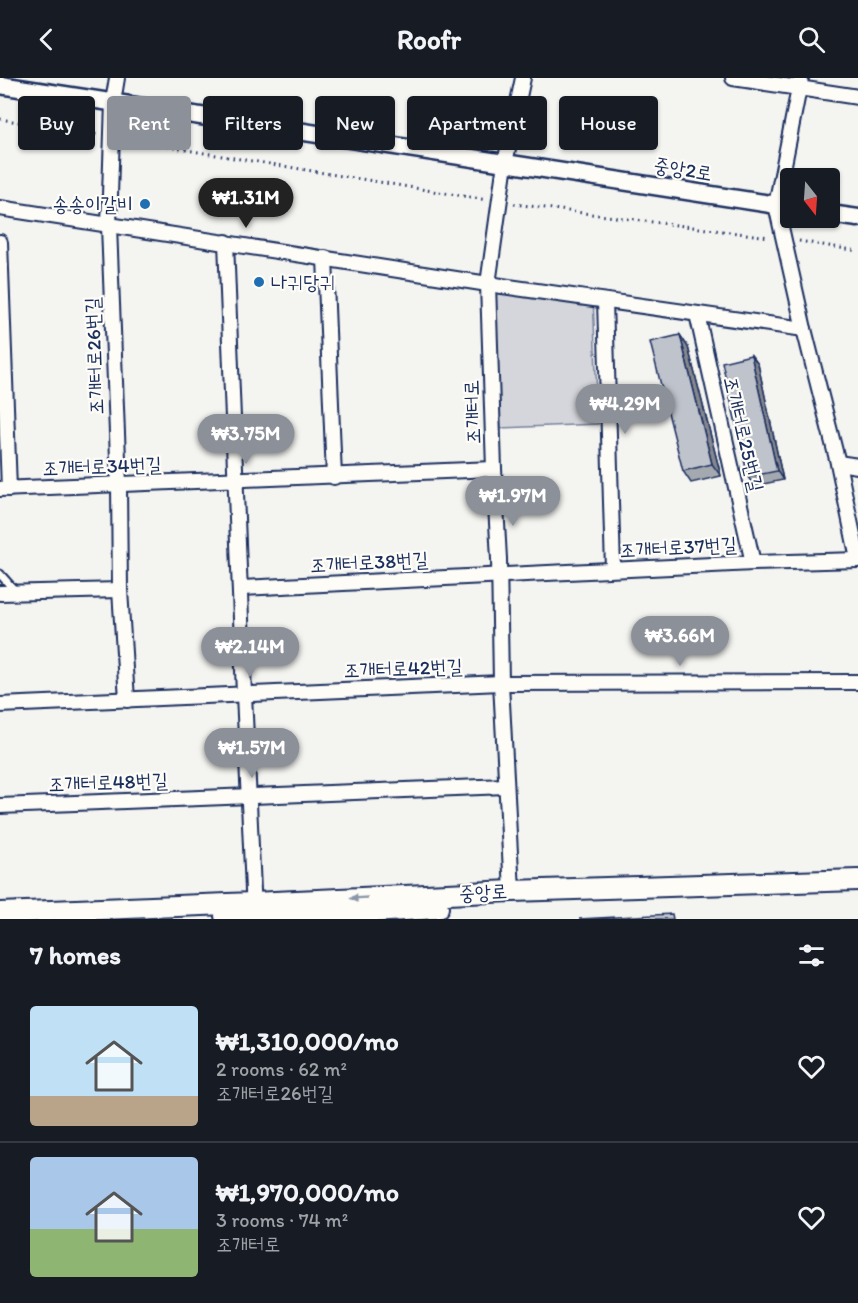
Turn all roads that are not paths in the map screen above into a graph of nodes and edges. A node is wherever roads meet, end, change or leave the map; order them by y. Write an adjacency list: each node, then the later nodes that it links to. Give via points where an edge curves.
1 (117, 78): 6 (street, 조개터로26번길)
2 (523, 78): 11 (street, 조개터로)
3 (733, 78): 4 (street)
4 (800, 83): 7 (street); 12 (street)
5 (0, 85): 8 (street, 중앙2로)
6 (114, 96)
7 (858, 97)
8 (107, 101)
9 (191, 114): 11 (street, 중앙2로)
10 (112, 150): 17 (street, 조개터로26번길)
11 (505, 163): 13 (street, 중앙2로); 22 (street, 조개터로)
12 (788, 168)
13 (780, 206)
14 (0, 208): 17 (street)
15 (840, 215): 16 (street)
16 (858, 218)
17 (109, 225): 20 (street); 31 (street, 조개터로26번길)
18 (784, 228): 25 (street)
19 (0, 242): 32 (street)
20 (226, 242): 21 (street); 30 (street)
21 (325, 258): 22 (street); 29 (street)
22 (488, 284): 23 (street); 28 (street, 조개터로)
23 (605, 301): 24 (street); 35 (street)
24 (697, 314): 25 (street); 34 (street, 조개터로25번길)
25 (804, 329): 26 (street)
26 (838, 463): 27 (street); 33 (street, 조개터로37번길)
27 (858, 466)
28 (494, 470): 29 (street, 조개터로34번길); 37 (street, 조개터로)
29 (334, 477): 30 (street, 조개터로34번길)
30 (236, 481): 31 (street, 조개터로34번길); 38 (street)
31 (119, 485): 32 (street, 조개터로34번길); 39 (street)
32 (5, 489)
33 (858, 560): 34 (street, 조개터로37번길)
34 (753, 563): 35 (street, 조개터로37번길)
35 (613, 569): 37 (street, 조개터로37번길)
36 (0, 574): 40 (lane)
37 (499, 576): 38 (street, 조개터로38번길); 43 (street, 조개터로)
38 (240, 588): 44 (street)
39 (120, 590): 40 (street); 45 (street)
40 (16, 592): 41 (street)
41 (0, 593)
42 (858, 682): 43 (street, 조개터로42번길)
43 (501, 683): 44 (street, 조개터로42번길); 47 (street, 조개터로)
44 (244, 694): 45 (street, 조개터로42번길); 48 (street)
45 (127, 700): 46 (street, 조개터로42번길)
46 (0, 705)
47 (506, 786): 48 (street, 조개터로48번길); 51 (street, 조개터로)
48 (249, 795): 49 (street, 조개터로48번길); 54 (street)
49 (0, 806)
50 (858, 880): 51 (main road, 중앙로)
51 (512, 891): 54 (main road, 중앙로, one-way to 54)
52 (858, 892): 54 (main road, 중앙로, via 538,901 290,917)
53 (0, 912): 54 (main road, 중앙로)
54 (254, 913): 55 (main road, 중앙로)
55 (144, 919)

